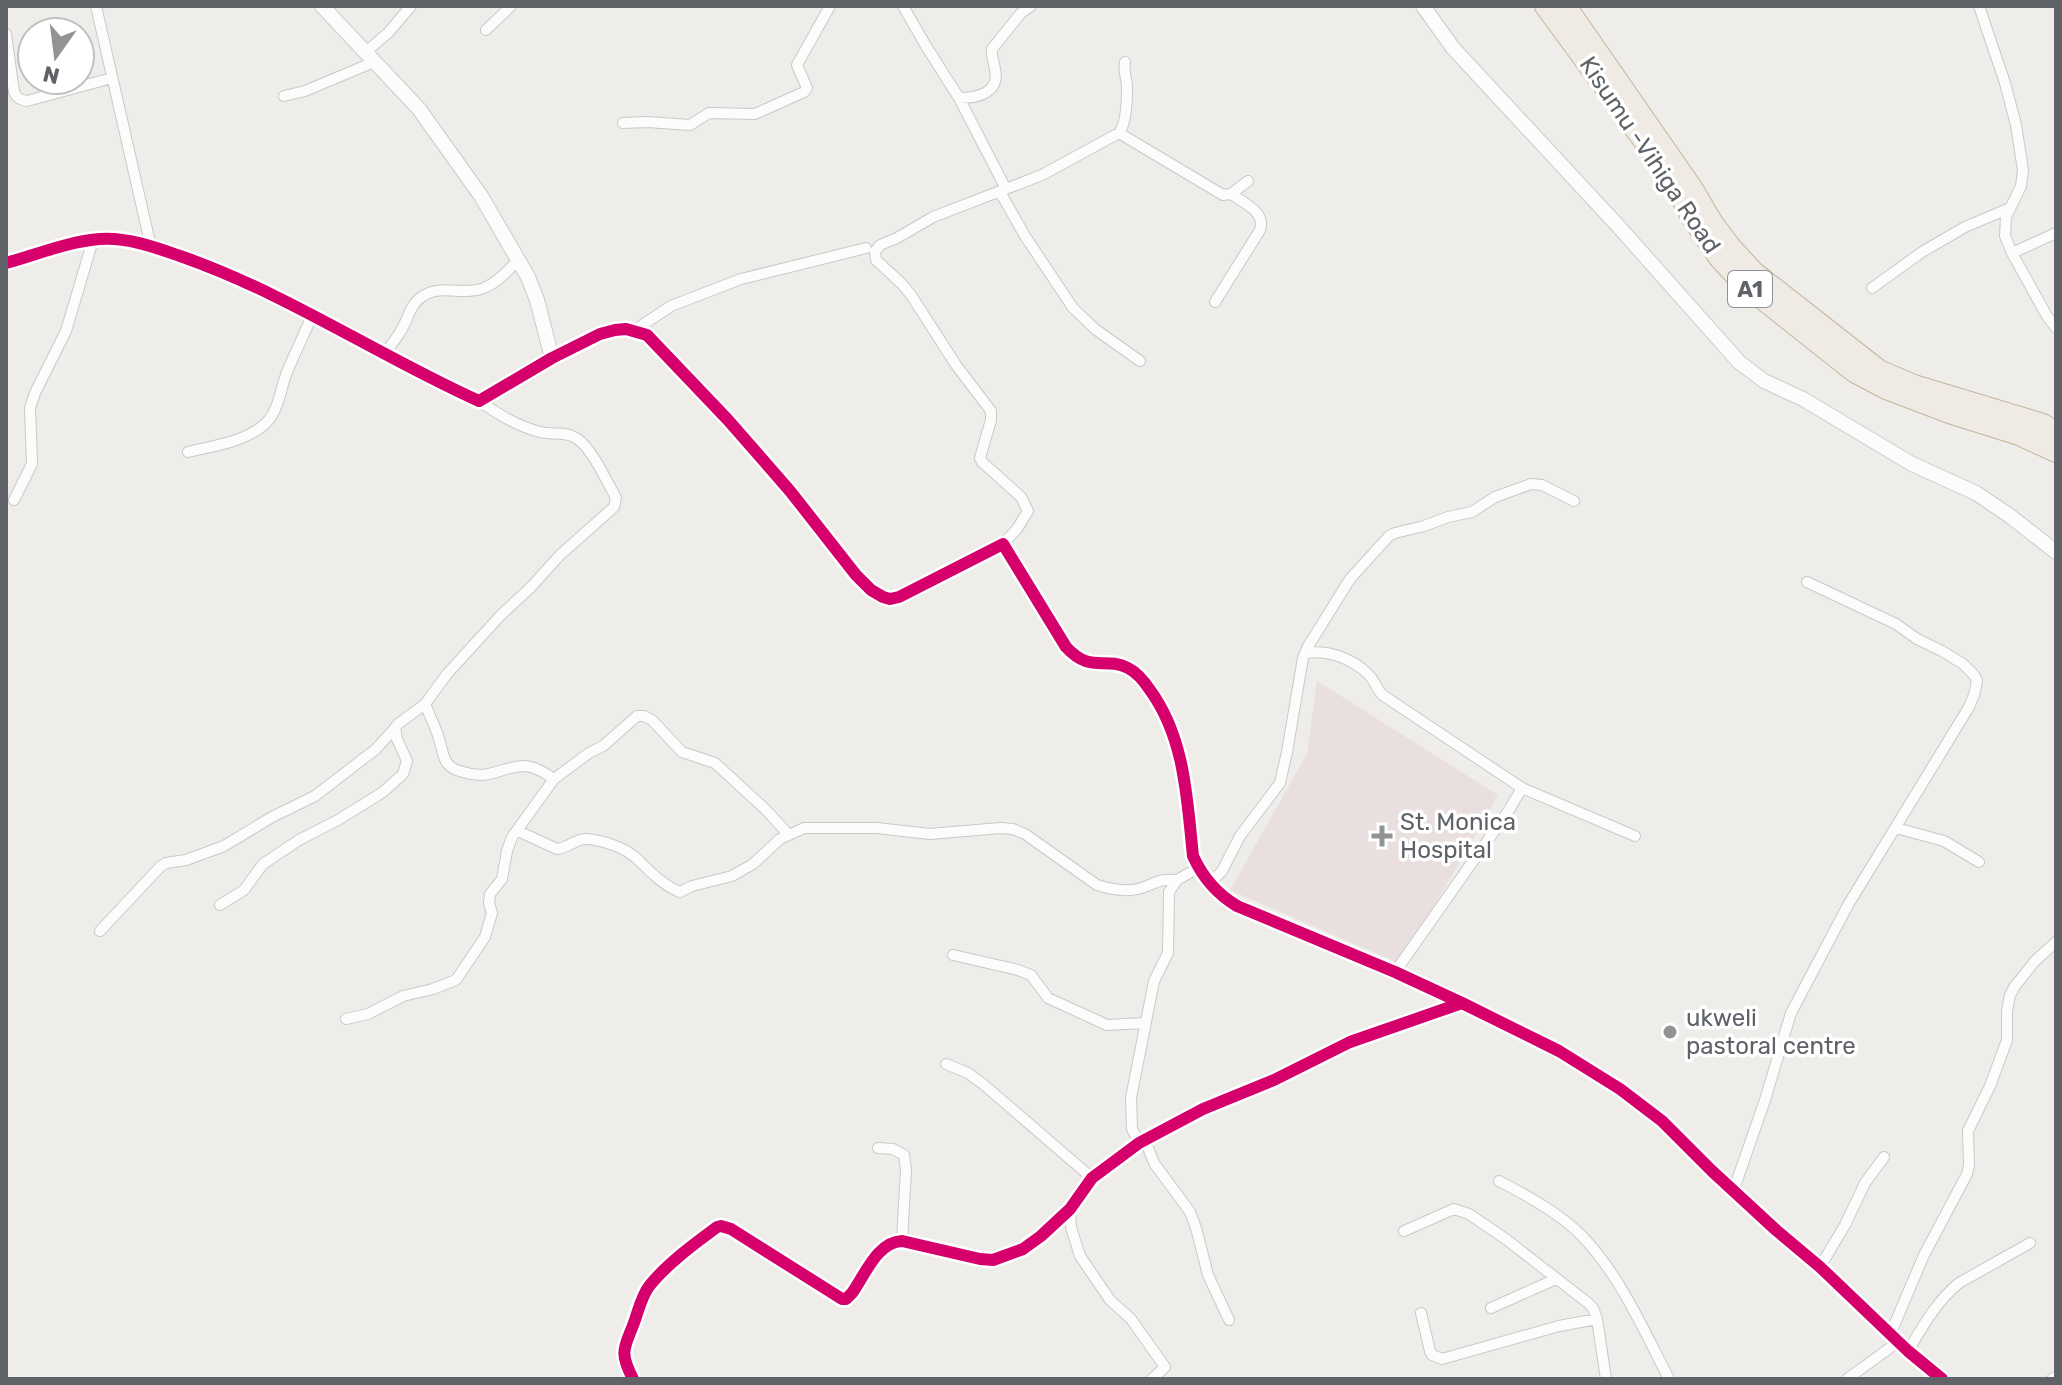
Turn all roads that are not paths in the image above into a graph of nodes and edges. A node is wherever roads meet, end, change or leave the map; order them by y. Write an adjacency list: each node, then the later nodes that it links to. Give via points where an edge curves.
1 (96, 6): 16 (street)
2 (322, 6): 14 (street)
3 (411, 6): 14 (street)
4 (511, 6): 12 (street)
5 (830, 6): 19 (street, via 797,65 804,92 755,114 709,113 690,125)
6 (903, 6): 18 (street)
7 (1031, 6): 18 (street, via 992,49 993,87 981,96)
8 (1423, 6): 47 (street, via 1453,48 1739,362 1912,464 1976,493)
9 (1545, 6): 43 (highway, Kisumu -Vihiga Road / A1, via 1670,177 1719,258 1742,283 1854,372 1886,389)
10 (1566, 6): 41 (highway, Kisumu -Vihiga Road / A1, via 1713,223 1754,272 1879,370)
11 (1979, 6): 24 (street, via 2020,150 2021,186)
12 (486, 30)
13 (6, 34): 16 (street, via 14,92 22,100)
14 (370, 56): 17 (street, via 305,91); 30 (street, via 431,123)
15 (1125, 62): 20 (street, via 1125,123)
16 (112, 78): 27 (street)
17 (284, 96)
18 (959, 98): 22 (street)
19 (623, 123)
20 (1119, 133): 22 (street); 23 (street, via 1219,194)
21 (1248, 181): 23 (street)
22 (1003, 191): 39 (street, via 1025,236 1073,308); 46 (street, via 933,217 880,245 875,256 911,295 991,411 980,458 1021,497 1028,511)
23 (1231, 194): 33 (street, via 1254,210 1262,223)
24 (2010, 208): 29 (street, via 2005,236); 32 (street, via 1932,245)
25 (2056, 233): 29 (street)
26 (93, 240): 27 (street); 31 (street); 44 (street, via 66,331 30,408 32,464)
27 (151, 247): 34 (street, via 236,277)
28 (866, 248): 36 (street, via 741,279 671,306)
29 (2012, 253): 35 (street)
30 (518, 260): 37 (street, via 483,288 436,291 420,298); 38 (street, via 537,300)
31 (6, 263)
32 (1872, 288)
33 (1215, 302)
34 (313, 314): 37 (street); 42 (street, via 266,423 238,439)
35 (2056, 328)
36 (635, 330): 38 (street, via 600,334); 46 (street, via 647,335 728,420 877,594 899,597)
37 (385, 353): 40 (street)
38 (552, 358): 40 (street)
39 (1140, 361)
40 (479, 401): 50 (street, via 529,429 579,439 615,502 500,616)
41 (2056, 432)
42 (188, 452)
43 (2056, 452)
44 (14, 500)
45 (1574, 501): 49 (street, via 1531,484 1472,512 1395,533 1341,591)
46 (1003, 544): 59 (street, via 1071,653 1092,664 1129,669 1161,704 1181,762)
47 (2056, 552)
48 (1807, 582): 54 (street, via 1896,624 1963,664 1977,681 1969,707)
49 (1305, 653): 53 (street, via 1329,652 1370,675 1384,696); 61 (street, via 1280,783)
50 (425, 704): 51 (street); 52 (street, via 451,767 483,776 530,767)
51 (395, 728): 62 (street, via 407,761 403,774 370,801 263,864 244,890); 63 (street, via 315,796 224,846 160,867)
52 (554, 779): 55 (street); 56 (street, via 603,746 632,718 644,716 682,752 715,763)
53 (1522, 788): 57 (street); 66 (street)
54 (1896, 828): 58 (street, via 1944,841); 76 (street, via 1791,1013)
55 (518, 831): 56 (street, via 557,849 583,839 610,844 680,892 732,876); 68 (street, via 509,843 502,879 490,894 492,913 485,937 458,977)
56 (788, 834): 60 (street, via 810,827 930,834 1013,829 1097,885 1133,890)
57 (1635, 836)
58 (1979, 862)
59 (1198, 868): 60 (street); 61 (street)
60 (1177, 880): 69 (street, via 1169,892 1168,953 1154,981)
61 (1210, 883): 66 (street, via 1237,906)
62 (220, 905)
63 (100, 931)
64 (2056, 942): 87 (street, via 2010,995 2007,1040 1968,1131 1967,1174 1924,1255)
65 (953, 955): 69 (street, via 1031,975 1048,998 1107,1025)
66 (1395, 972): 67 (street)
67 (1462, 1003): 71 (street, via 1350,1042); 76 (street, via 1559,1051 1620,1089)
68 (346, 1019)
69 (1144, 1023): 71 (street, via 1131,1098 1132,1129)
70 (946, 1064): 74 (street, via 983,1084)
71 (1142, 1142): 74 (street); 86 (street, via 1190,1212 1208,1275)
72 (878, 1148): 79 (street, via 904,1155)
73 (1884, 1157): 81 (street)
74 (1092, 1178): 77 (street)
75 (1499, 1181): 91 (street, via 1584,1238 1633,1306)
76 (1734, 1189): 81 (street)
77 (1070, 1209): 79 (street, via 1023,1249 993,1260); 89 (street, via 1080,1256 1165,1367)
78 (1404, 1231): 82 (street, via 1454,1209 1507,1240)
79 (902, 1241): 88 (street, via 881,1249 852,1293 842,1299 731,1229 717,1227 665,1269 645,1293 623,1350)
80 (2030, 1243): 87 (street, via 1951,1289)
81 (1820, 1267): 87 (street)
82 (1556, 1279): 83 (street); 85 (street, via 1588,1303)
83 (1491, 1308)
84 (1421, 1313): 85 (street, via 1430,1351 1442,1359)
85 (1597, 1319): 90 (street)
86 (1229, 1320)
87 (1899, 1343): 92 (street); 93 (street)
88 (633, 1379)
89 (1152, 1379)
90 (1606, 1379)
91 (1669, 1379)
92 (1847, 1379)
93 (1942, 1379)

